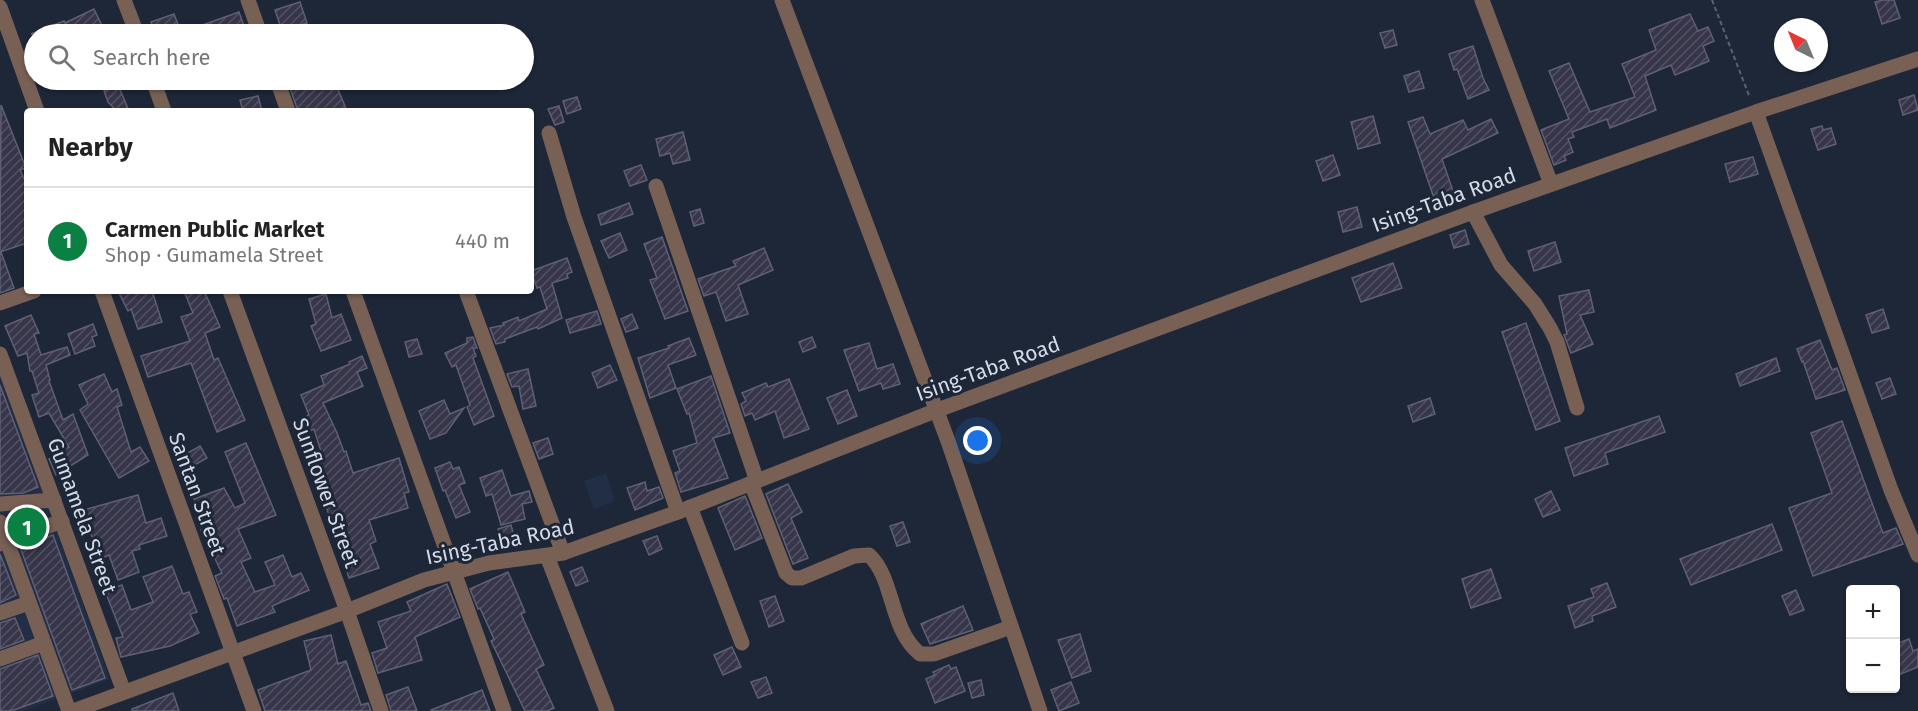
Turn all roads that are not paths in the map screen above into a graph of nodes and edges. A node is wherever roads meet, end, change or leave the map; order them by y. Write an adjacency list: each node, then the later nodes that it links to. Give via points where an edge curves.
1 (124, 0): 6 (street)
2 (248, 0): 7 (street)
3 (782, 0): 29 (street)
4 (1482, 0): 18 (street)
5 (0, 7): 9 (street)
6 (133, 24)
7 (256, 24)
8 (1918, 59): 16 (street, Ising-Taba Road)
9 (24, 74)
10 (30, 90): 13 (street)
11 (157, 90): 14 (street)
12 (281, 90): 15 (street)
13 (36, 108)
14 (163, 108)
15 (287, 108)
16 (1756, 112): 18 (street, Ising-Taba Road); 38 (street, via 1891,490)
17 (549, 133): 33 (street, via 574,217)
18 (1551, 184): 20 (street, Ising-Taba Road)
19 (656, 186): 30 (street)
20 (1473, 212): 28 (street, via 1502,265 1550,328); 29 (street, Ising-Taba Road)
21 (26, 294): 26 (street)
22 (103, 294): 47 (street, Santan Street)
23 (231, 294): 42 (street, Sunflower Street)
24 (355, 294): 40 (street)
25 (467, 294): 37 (street)
26 (0, 303)
27 (0, 354): 31 (street, Gumamela Street)
28 (1576, 408)
29 (935, 411): 30 (street, Ising-Taba Road); 44 (street)
30 (754, 482): 33 (street, Ising-Taba Road); 44 (street, via 786,573 801,578 854,556 869,555 881,574 906,640 920,654 934,654)
31 (54, 500): 32 (street); 34 (street, Gumamela Street)
32 (0, 504)
33 (684, 510): 37 (street, Ising-Taba Road); 46 (street)
34 (62, 521): 36 (street); 49 (street, Gumamela Street)
35 (0, 522): 36 (street)
36 (3, 542): 41 (street)
37 (563, 553): 39 (street, Ising-Taba Road)
38 (1918, 555)
39 (547, 556): 40 (street, Ising-Taba Road); 54 (street)
40 (453, 571): 42 (street, Ising-Taba Road); 53 (street)
41 (29, 603): 43 (street); 45 (street)
42 (347, 611): 47 (street, Ising-Taba Road); 52 (street, Sunflower Street)
43 (0, 614)
44 (1011, 627): 55 (street)
45 (44, 643): 48 (street); 50 (street)
46 (742, 643)
47 (232, 653): 49 (street, Ising-Taba Road); 51 (street, Santan Street)
48 (0, 659)
49 (124, 692): 50 (street, Ising-Taba Road)
50 (71, 711)
51 (254, 711)
52 (381, 711)
53 (504, 711)
54 (607, 711)
55 (1040, 711)

